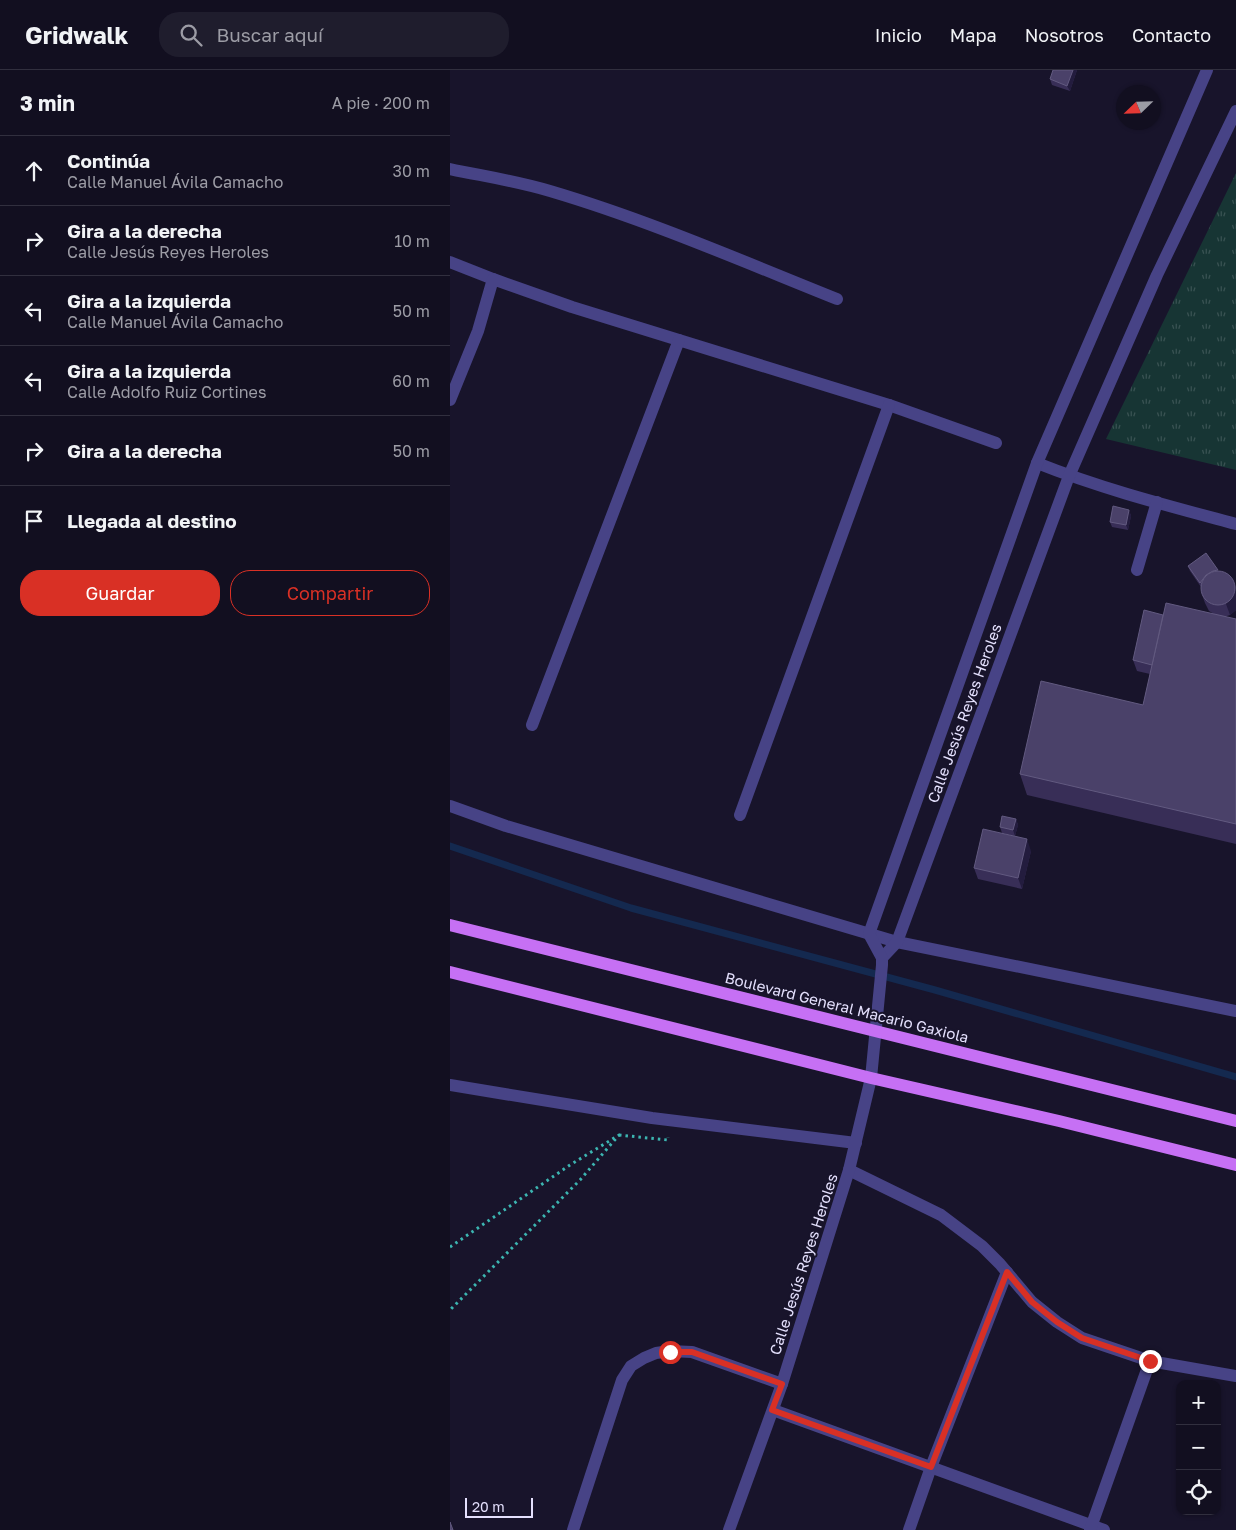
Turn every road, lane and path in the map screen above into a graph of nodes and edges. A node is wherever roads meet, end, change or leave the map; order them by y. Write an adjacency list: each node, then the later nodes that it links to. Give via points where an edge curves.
1 (1207, 70): 11 (street)
2 (1236, 111): 12 (street, Calle Jesús Reyes Heroles, via 1157,275)
3 (450, 169): 6 (street, via 548,190 606,209)
4 (450, 262): 5 (street)
5 (493, 279): 7 (street); 8 (street, via 478,331)
6 (837, 299)
7 (679, 340): 9 (street); 16 (street)
8 (450, 400)
9 (889, 405): 10 (street); 18 (street)
10 (996, 443)
11 (1038, 463): 12 (street); 20 (street)
12 (1069, 476): 13 (street); 21 (street, Calle Jesús Reyes Heroles)
13 (1157, 502): 14 (street); 15 (street)
14 (1236, 524)
15 (1137, 570)
16 (532, 725)
17 (450, 806): 20 (street, via 506,826)
18 (740, 815)
19 (450, 924): 25 (main road, Boulevard General Macario Gaxiola)
20 (869, 934): 21 (street); 22 (street)
21 (897, 942): 22 (street, Calle Jesús Reyes Heroles); 24 (street)
22 (882, 962): 25 (street, Calle Jesús Reyes Heroles)
23 (450, 972): 26 (main road)
24 (1236, 1011)
25 (876, 1031): 26 (street, Calle Jesús Reyes Heroles); 28 (main road, Boulevard General Macario Gaxiola)
26 (871, 1078): 29 (street, Calle Jesús Reyes Heroles); 30 (main road)
27 (450, 1085): 29 (street, via 652,1118)
28 (1236, 1121)
29 (856, 1143): 31 (street, Calle Jesús Reyes Heroles)
30 (1236, 1165)
31 (850, 1170): 33 (street, via 941,1215 982,1246); 37 (street, Calle Jesús Reyes Heroles)
32 (450, 1248): 34 (path, via 619,1135 580,1180)
33 (1007, 1272): 35 (street, via 1032,1302 1082,1338); 39 (street)
34 (450, 1310)
35 (1150, 1361): 36 (street); 40 (street)
36 (1236, 1376)
37 (782, 1384): 38 (street, Calle Jesús Reyes Heroles); 41 (street, via 692,1352 656,1354 631,1366 622,1380)
38 (772, 1410): 39 (street); 42 (street, Calle Jesús Reyes Heroles)
39 (931, 1467): 40 (street); 43 (street)
40 (1091, 1528): 44 (street)
41 (572, 1530)
42 (729, 1530)
43 (909, 1530)
44 (1104, 1530)

